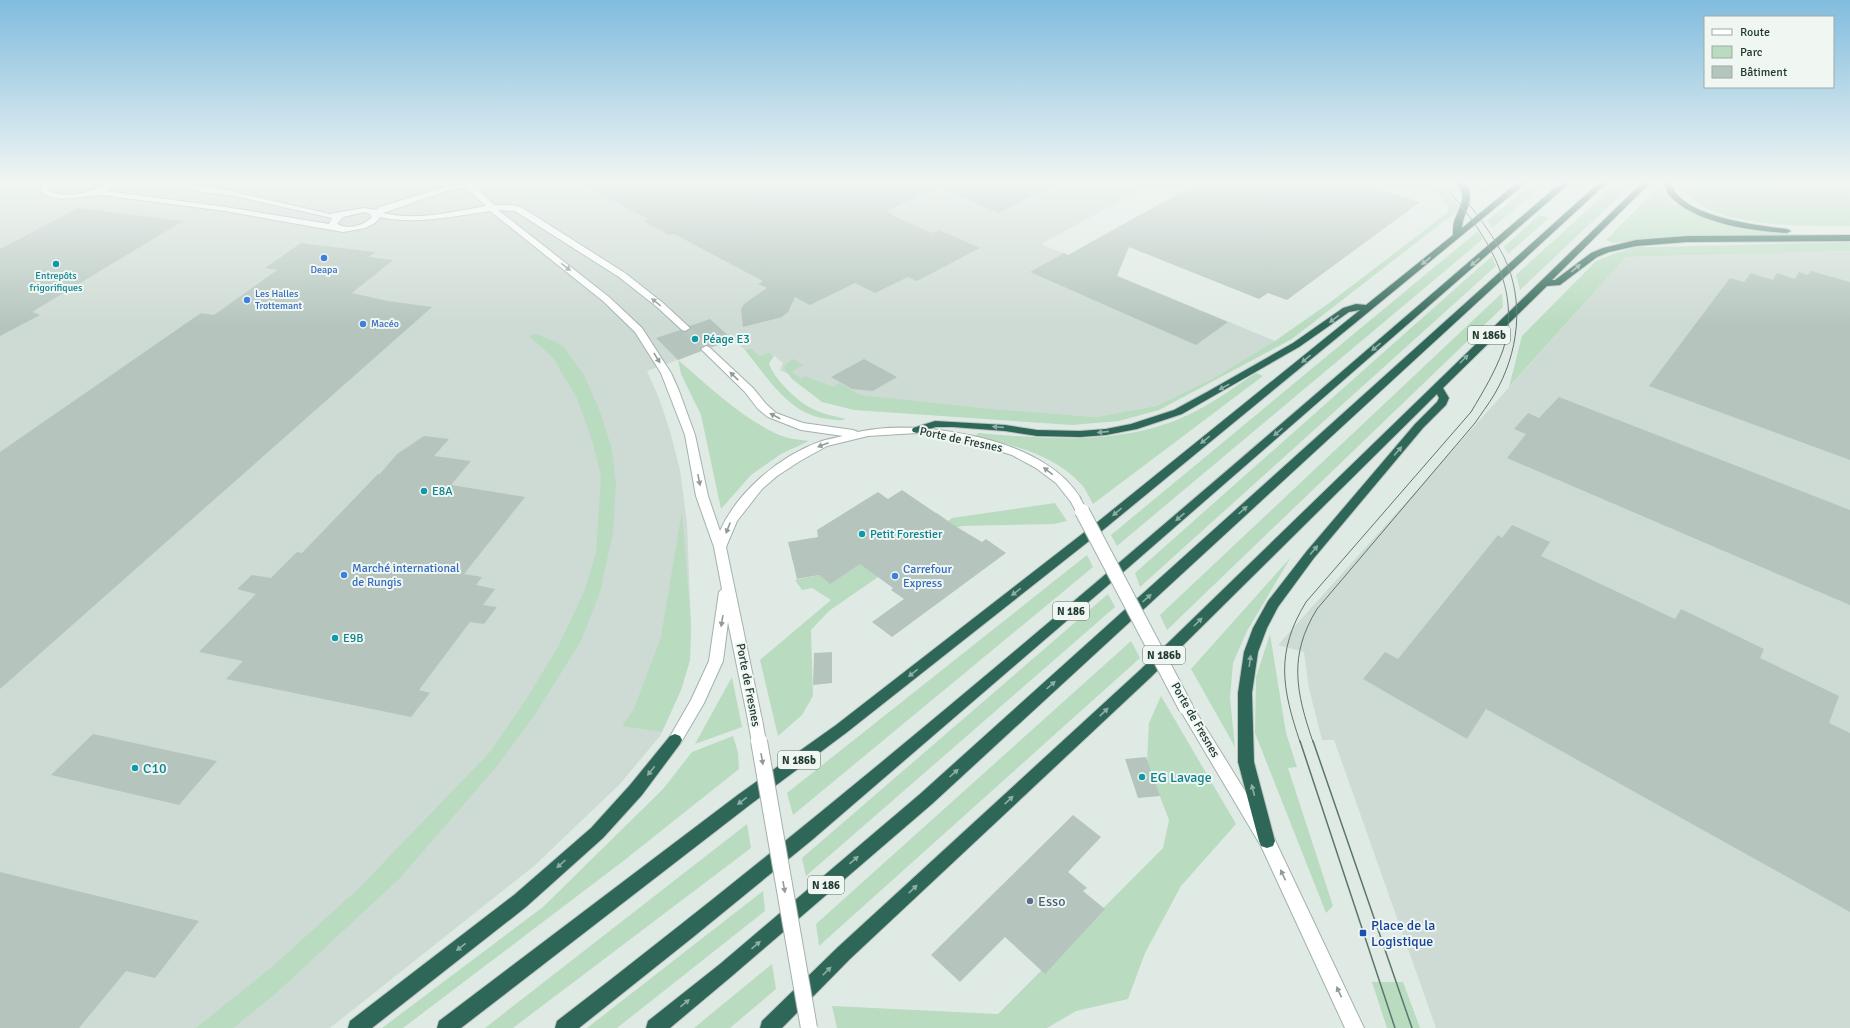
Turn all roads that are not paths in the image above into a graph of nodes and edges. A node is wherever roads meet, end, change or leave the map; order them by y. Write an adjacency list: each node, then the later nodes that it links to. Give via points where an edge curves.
1 (518, 229): 19 (street, one-way to 19, via 594,289 639,330 666,373 674,391 690,435 702,496)
2 (549, 229): 14 (street, one-way to 2, via 622,275)
3 (1457, 229): 10 (highway)
4 (1466, 229): 10 (highway, N 186b)
5 (1513, 229): 25 (highway, N 186, one-way to 25, via 895,761 654,959)
6 (1552, 229): 26 (highway, N 186, one-way to 6, via 926,799)
7 (1598, 229): 12 (highway, N 186b)
8 (1769, 229): 9 (highway)
9 (1850, 231)
10 (1457, 236): 13 (highway, N 186b, one-way to 13)
11 (1850, 238): 12 (highway, one-way to 11, via 1557,283 1594,255 1636,243 1674,240)
12 (1542, 283): 16 (highway, N 186b, one-way to 12)
13 (1370, 308): 17 (highway, one-way to 17, via 1356,307 1346,310 1290,349 1211,394 1178,412 1133,427 1080,434 1037,433 953,424 935,424); 24 (highway, N 186b, one-way to 24, via 1099,527 860,714)
14 (685, 328)
15 (706, 349): 18 (street, one-way to 15, via 810,428 771,414)
16 (1437, 387): 22 (highway, one-way to 16, via 1246,762 1245,693 1251,652 1273,604 1310,555 1419,426 1442,403 1444,398); 27 (highway, N 186b, one-way to 16, via 844,953 1145,674)
17 (917, 430): 18 (street, Porte de Fresnes); 22 (street, Porte de Fresnes, one-way to 17, bridge, via 1186,708 1075,498 1060,480 1040,465 1016,453 979,441)
18 (868, 433): 19 (street, Porte de Fresnes, one-way to 19, via 824,444 773,473 758,486 731,520)
19 (720, 547): 20 (street, Porte de Fresnes)
20 (728, 582): 21 (street, one-way to 21, via 716,661 697,703); 28 (street, Porte de Fresnes, one-way to 28, bridge)
21 (675, 740): 23 (highway, one-way to 23, via 636,790 597,833 520,901)
22 (1267, 841): 29 (street, Porte de Fresnes, one-way to 22)
23 (357, 1028)
24 (446, 1028)
25 (564, 1028)
26 (655, 1028)
27 (769, 1028)
28 (809, 1028)
29 (1355, 1028)

